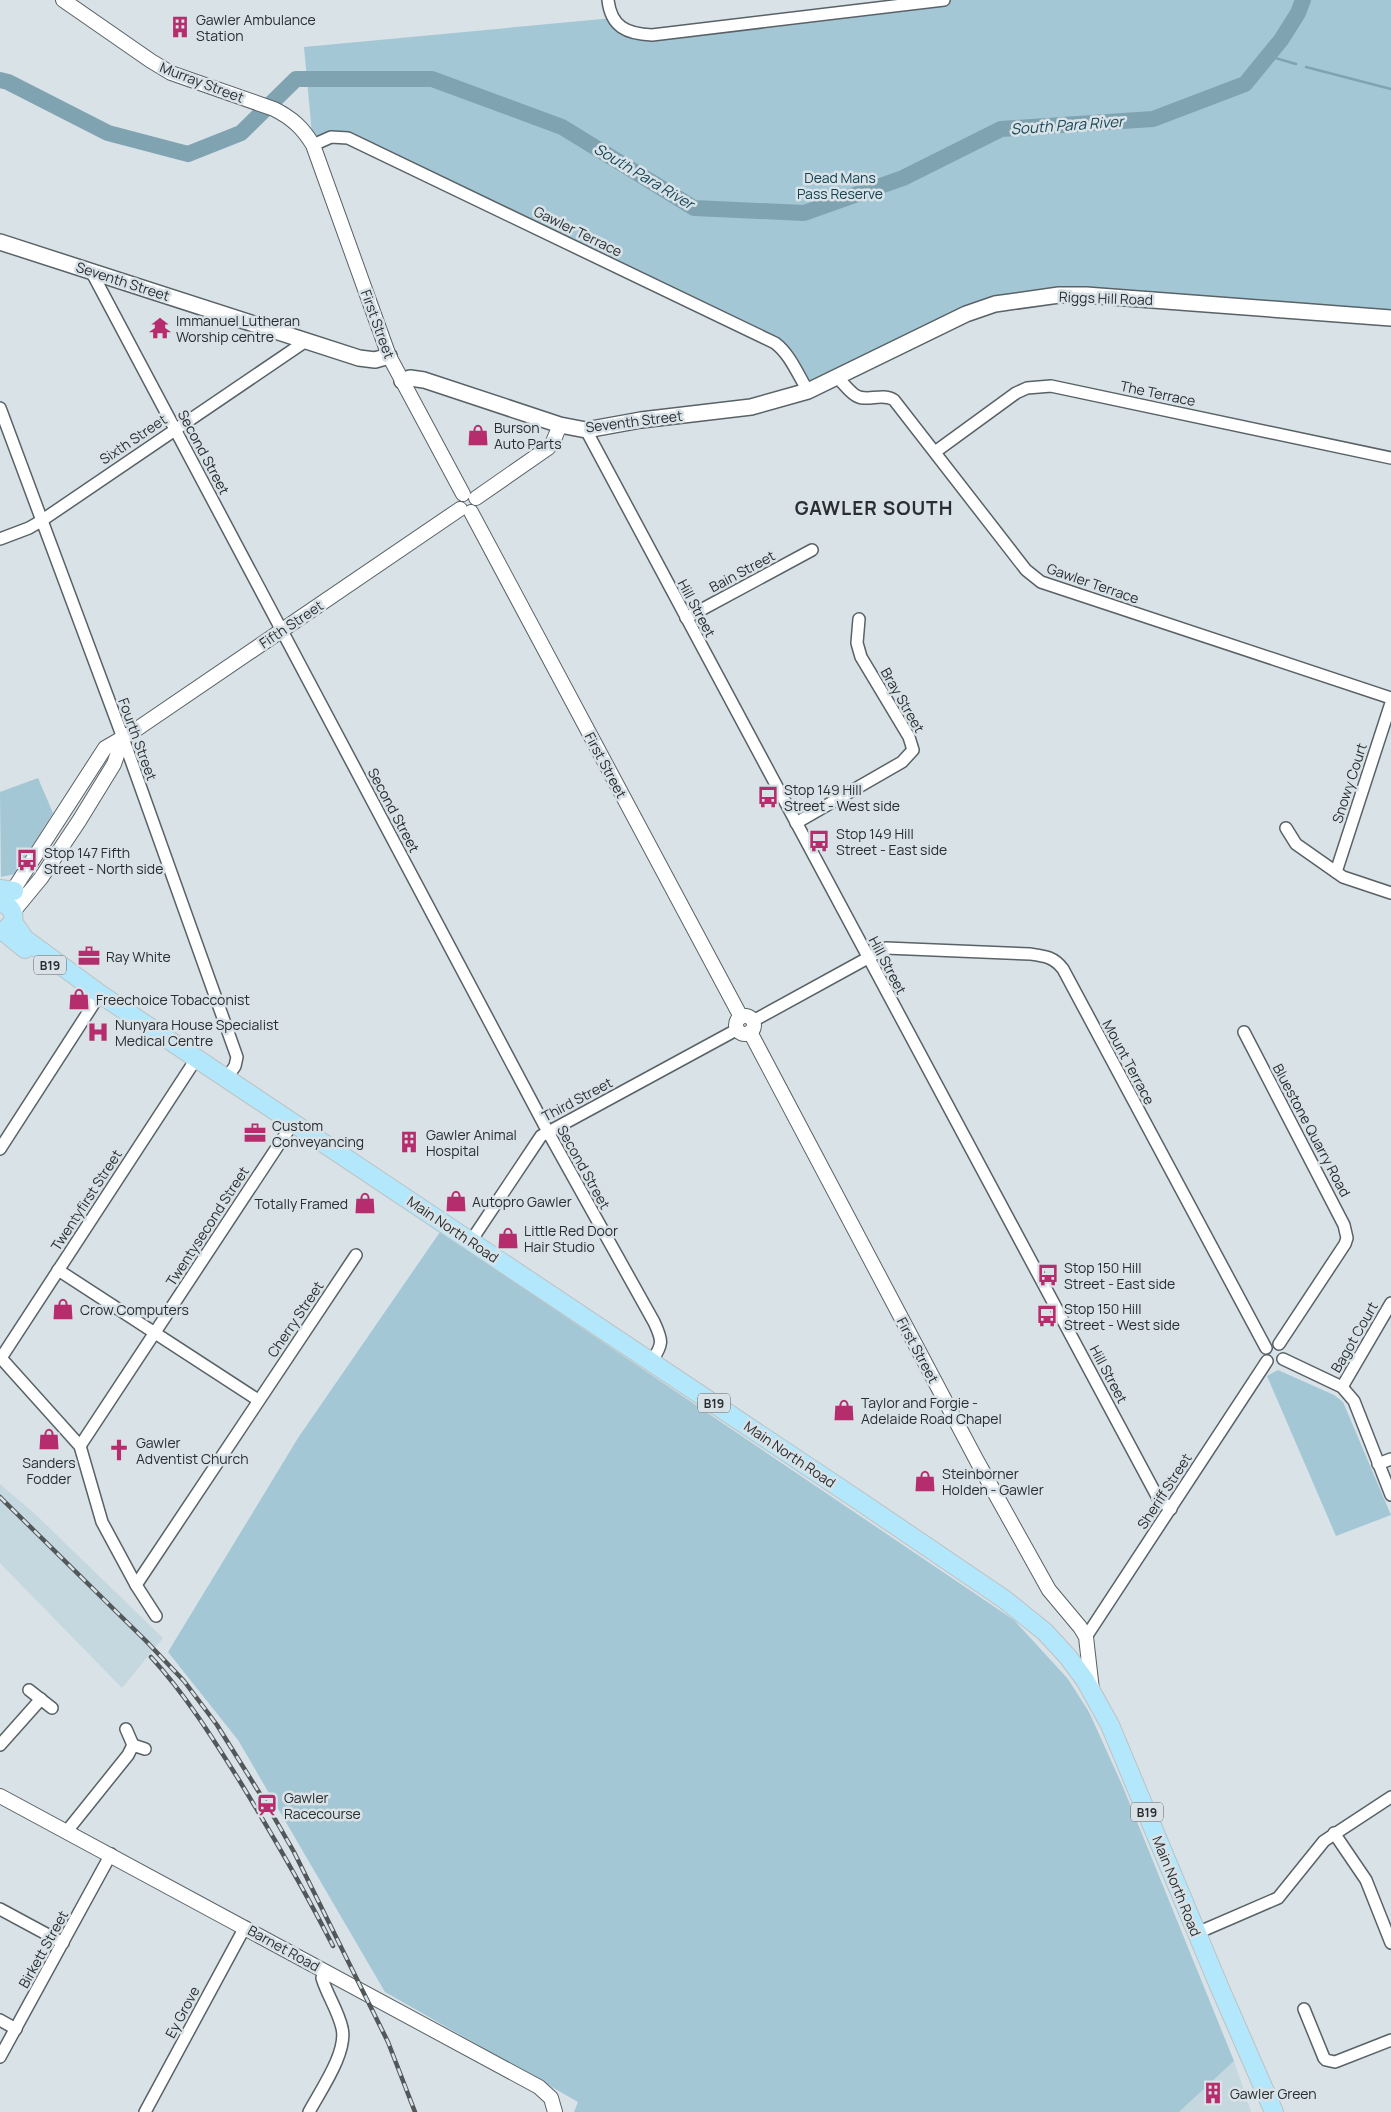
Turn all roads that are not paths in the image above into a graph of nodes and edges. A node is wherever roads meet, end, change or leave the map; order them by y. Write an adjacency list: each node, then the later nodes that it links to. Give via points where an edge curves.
1 (64, 0): 4 (street, Murray Street, via 171,73 287,115)
2 (608, 0): 3 (street, via 613,18 624,30 640,35)
3 (944, 0)
4 (313, 145): 9 (street, First Street); 12 (street, Gawler Terrace, via 330,136 348,138 775,343 785,353)
5 (0, 242): 6 (main road, Seventh Street)
6 (91, 271): 8 (main road, Seventh Street); 15 (street, Second Street)
7 (1391, 318): 10 (main road, Riggs Hill Road, via 1096,296 1049,296 995,304 966,314)
8 (306, 341): 9 (main road, Seventh Street, via 360,358 374,360); 15 (street, Sixth Street)
9 (389, 356): 11 (street, First Street)
10 (838, 378): 12 (main road, Seventh Street); 17 (street, Gawler Terrace, via 856,396 884,395 894,400)
11 (402, 381): 14 (main road, Seventh Street, via 410,378 424,380); 19 (street, First Street)
12 (808, 392): 16 (main road, Seventh Street, via 751,407)
13 (0, 408): 21 (street, Fourth Street)
14 (560, 425): 16 (main road, Seventh Street); 19 (street, via 548,448)
15 (175, 428): 21 (street, Sixth Street); 26 (street, Second Street)
16 (586, 430): 24 (street, Hill Street)
17 (935, 452): 18 (street, The Terrace, via 1016,393 1027,388 1051,386); 27 (street, Gawler Terrace, via 1026,570 1041,582)
18 (1391, 458)
19 (469, 496): 20 (street, via 477,504)
20 (466, 510): 26 (street, Fifth Street); 37 (street, First Street)
21 (41, 521): 22 (street, Sixth Street); 29 (street, Fourth Street)
22 (0, 539)
23 (812, 550): 24 (street, Bain Street)
24 (686, 618): 30 (street, Hill Street)
25 (859, 618): 30 (street, Bray Street, via 857,644 861,657 909,737 912,750 902,762)
26 (282, 630): 29 (street, Fifth Street); 42 (street, Second Street)
27 (1391, 698)
28 (1391, 703): 32 (street, Snowy Court)
29 (122, 738): 34 (street, Fifth Street, via 105,748); 34 (street, via 114,764 41,878); 40 (street, Fourth Street, via 237,1057)
30 (796, 823): 35 (street, Hill Street)
31 (1286, 828): 32 (street, via 1296,844)
32 (1336, 872): 33 (street)
33 (1391, 893)
34 (6, 910): 36 (main road, B19, via 22,947)
35 (867, 957): 37 (street, Third Street); 50 (street, Mount Terrace, via 886,948 1030,954 1055,960); 61 (street, Hill Street, via 1158,1498)
36 (100, 994): 39 (main road, Main North Road / B19); 43 (street)
37 (745, 1025): 42 (street, Third Street); 64 (street, First Street, via 976,1461 1050,1590)
38 (1244, 1032): 49 (street, Bluestone Quarry Road, via 1344,1225 1347,1238)
39 (196, 1059): 40 (main road, Main North Road / B19); 46 (street, Twentyfirst Street)
40 (226, 1079): 41 (main road, Main North Road / B19)
41 (293, 1123): 44 (main road, Main North Road / B19); 48 (street, Twentysecond Street)
42 (548, 1132): 44 (street, Third Street, via 525,1159); 53 (street, Second Street, via 660,1335 661,1344)
43 (0, 1149)
44 (471, 1241): 53 (main road, Main North Road / B19)
45 (356, 1255): 56 (street, Cherry Street)
46 (58, 1270): 48 (street); 51 (street, Twentyfirst Street)
47 (1391, 1303): 55 (street, Bagot Court)
48 (154, 1333): 56 (street); 57 (street, Twentysecond Street)
49 (1279, 1344): 50 (street, via 1272,1343); 52 (street, via 1284,1352)
50 (1266, 1348): 54 (street, via 1264,1355)
51 (0, 1357): 57 (street)
52 (1283, 1359): 54 (street, via 1275,1364); 55 (street)
53 (652, 1361): 66 (main road, Main North Road / B19, via 1004,1599 1057,1644)
54 (1267, 1361): 61 (street, Sheriff Street)
55 (1342, 1387): 59 (street, via 1354,1400)
56 (258, 1400): 62 (street, Cherry Street)
57 (80, 1446): 62 (street, via 102,1522)
58 (1391, 1459): 59 (street)
59 (1378, 1464): 60 (street)
60 (1391, 1495)
61 (1171, 1509): 64 (street, Sheriff Street)
62 (136, 1585): 63 (street)
63 (156, 1616)
64 (1086, 1637): 66 (street, First Street)
65 (28, 1690): 67 (street)
66 (1093, 1693): 81 (main road, Main North Road / B19, via 1120,1745)
67 (41, 1699): 68 (street); 70 (street)
68 (52, 1708)
69 (126, 1729): 71 (street)
70 (0, 1745)
71 (133, 1745): 72 (street); 75 (street, via 122,1765)
72 (145, 1748)
73 (0, 1796): 75 (street, Barnet Road)
74 (1391, 1797): 76 (street)
75 (67, 1831): 77 (street, Barnet Road)
76 (1334, 1833): 79 (street, via 1366,1880); 81 (street, via 1278,1898)
77 (111, 1854): 80 (street, Barnet Road); 83 (street, Birkett Street)
78 (0, 1909): 83 (street)
79 (1387, 1921): 82 (street)
80 (244, 1927): 84 (street, Barnet Road); 91 (street, Ey Grove)
81 (1197, 1933): 85 (main road, Main North Road / B19)
82 (1391, 1943)
83 (62, 1944): 88 (street, Birkett Street)
84 (326, 1971): 92 (street, via 322,1978 342,2028 343,2042); 93 (street, Barnet Road, via 539,2087 551,2098)
85 (1219, 1986): 94 (main road, Main North Road / B19); 95 (main road, Main North Road / B19)
86 (1304, 2009): 89 (street, via 1326,2060 1335,2062)
87 (0, 2020): 88 (street)
88 (16, 2029): 90 (street, Birkett Street)
89 (1391, 2040)
90 (0, 2058)
91 (145, 2112)
92 (309, 2112)
93 (555, 2112)
94 (1262, 2112)
95 (1274, 2112)

